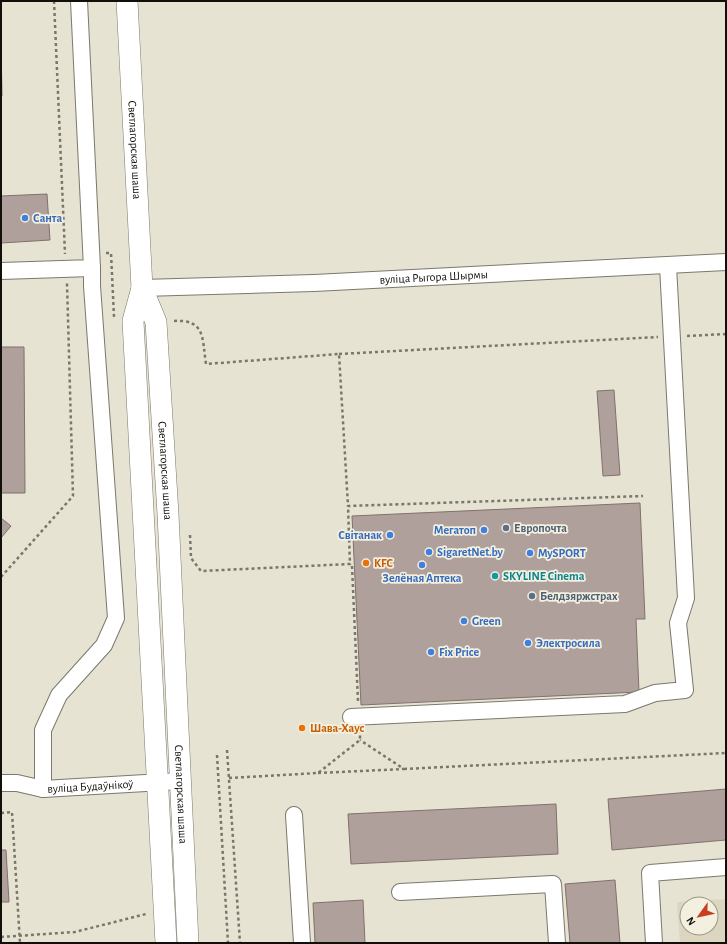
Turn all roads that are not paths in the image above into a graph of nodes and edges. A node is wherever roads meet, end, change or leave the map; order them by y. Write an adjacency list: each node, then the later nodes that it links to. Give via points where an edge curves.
1 (79, 1): 3 (street)
2 (127, 1): 7 (main road, Светлагорская шаша)
3 (92, 261): 6 (street); 12 (street, via 92,293 116,618 104,644 59,696 43,730)
4 (726, 262): 5 (street, вуліца Рыгора Шырмы)
5 (668, 266): 7 (street, вуліца Рыгора Шырмы, via 314,283); 8 (street, via 686,598 678,623 685,690 655,694 625,704)
6 (1, 271)
7 (142, 288): 9 (main road, Светлагорская шаша, via 156,322); 10 (main road, via 133,323)
8 (355, 716)
9 (180, 781): 10 (street, вуліца Будаўнікоў); 17 (main road, Светлагорская шаша)
10 (158, 782): 12 (street, вуліца Будаўнікоў); 16 (main road)
11 (1, 784): 12 (street, вуліца Будаўнікоў, via 16,783)
12 (43, 789)
13 (294, 815): 18 (street)
14 (726, 867): 20 (street, via 650,873)
15 (400, 892): 19 (street, via 553,884)
16 (166, 943)
17 (188, 943)
18 (302, 943)
19 (557, 943)
20 (654, 943)

